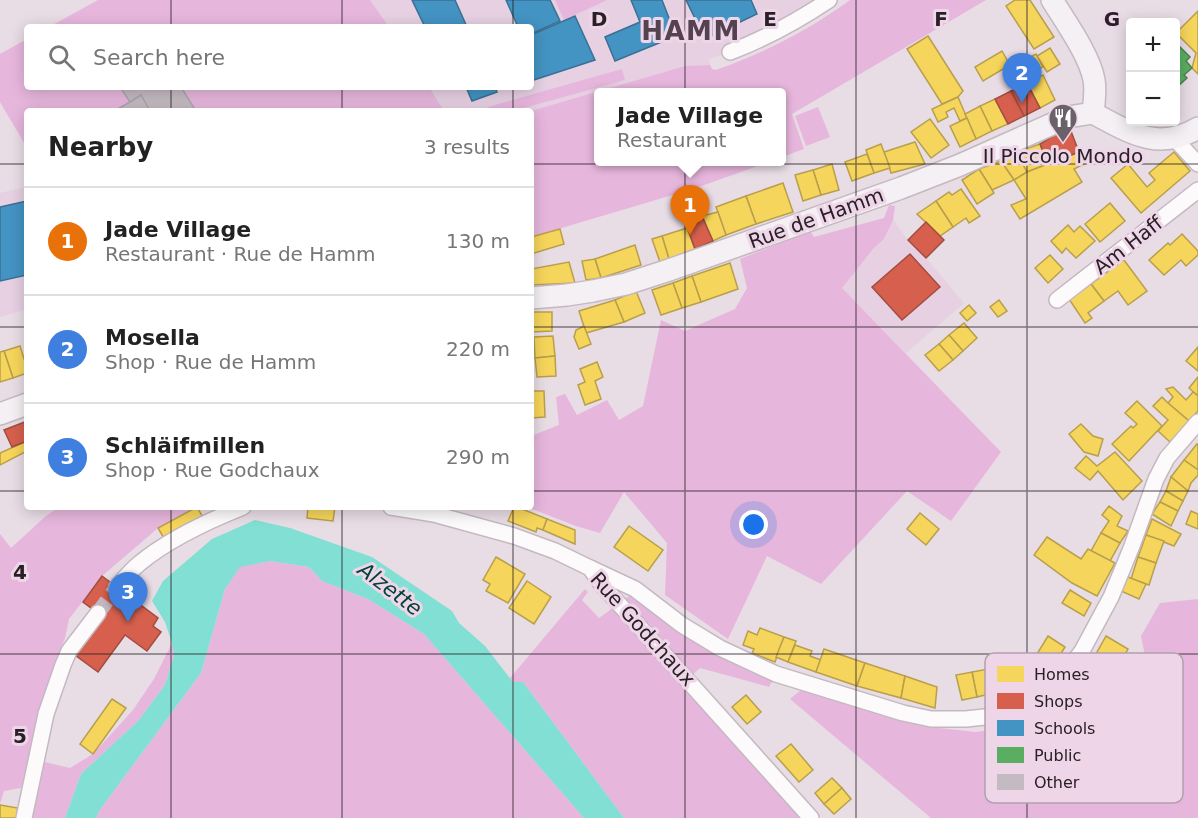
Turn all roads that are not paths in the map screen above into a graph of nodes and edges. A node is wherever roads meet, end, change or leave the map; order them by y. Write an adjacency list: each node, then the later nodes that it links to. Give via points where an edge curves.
1 (829, 0): 3 (street, via 764,39)
2 (1052, 0): 4 (main road, via 1091,67 1095,82)
3 (730, 52)
4 (1093, 113): 6 (main road, via 1136,135); 9 (main road, Rue de Hamm, via 1068,117 901,188 658,274 593,291)
5 (1198, 128): 6 (main road)
6 (1174, 138): 7 (street)
7 (1198, 165)
8 (1198, 190): 10 (street, Am Haff)
9 (534, 298)
10 (1057, 300)
11 (24, 405): 12 (main road)
12 (0, 414)
13 (1198, 422): 19 (street, via 1167,458 1156,479 1111,597)
14 (235, 510): 17 (street, via 166,545 138,564)
15 (409, 510): 16 (street, Rue Godchaux, via 514,536)
16 (590, 568): 20 (street, via 635,589 720,648 776,674 931,719); 22 (street, Rue Godchaux)
17 (117, 587)
18 (98, 613): 21 (street, via 63,665 46,714)
19 (1080, 653)
20 (985, 717)
21 (24, 818)
22 (811, 818)

